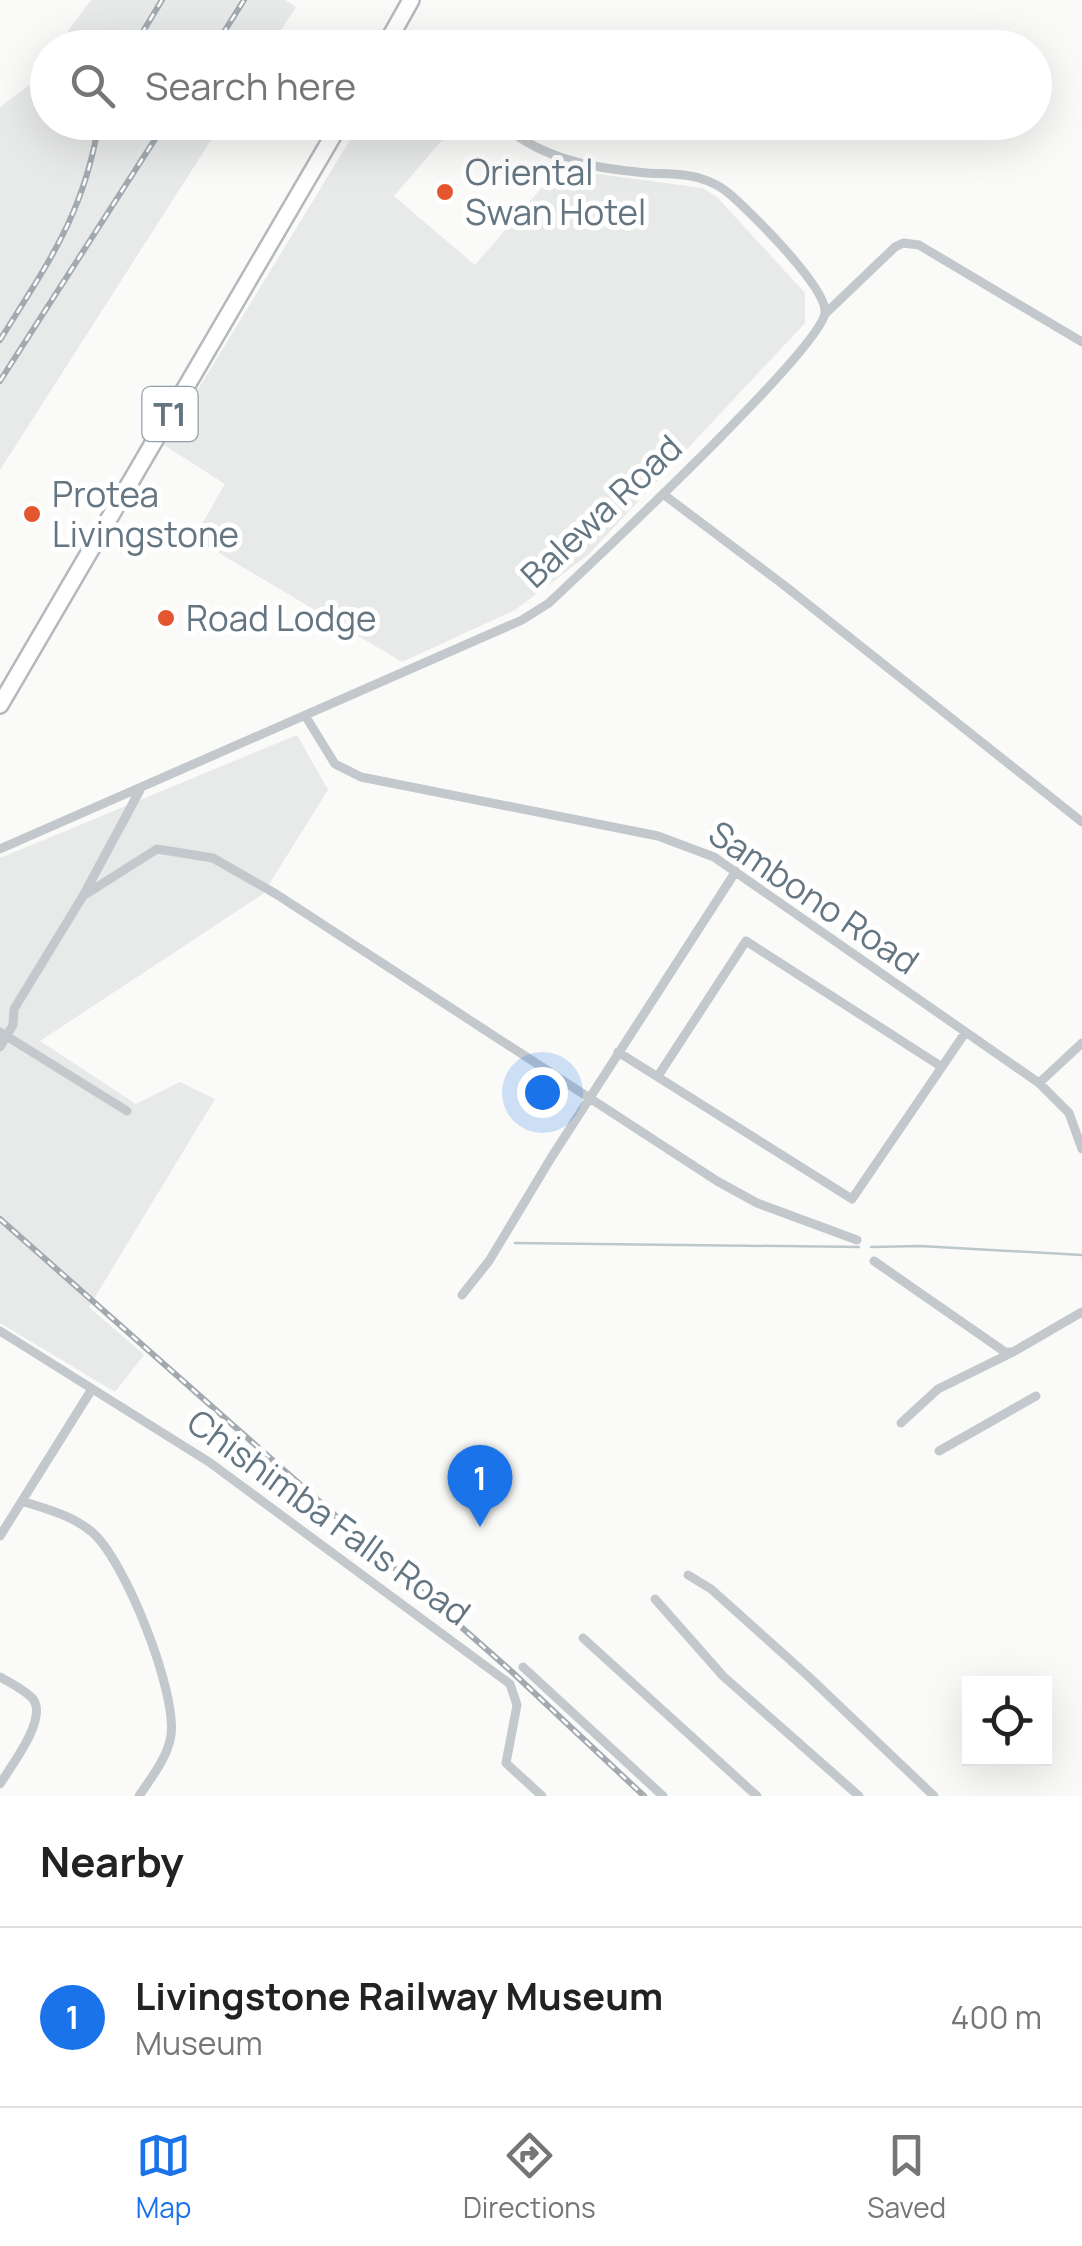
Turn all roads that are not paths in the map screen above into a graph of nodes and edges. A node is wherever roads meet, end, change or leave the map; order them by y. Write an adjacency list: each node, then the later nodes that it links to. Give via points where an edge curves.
1 (411, 0): 2 (highway)
2 (394, 30)
3 (330, 140): 8 (highway, T1)
4 (521, 140): 5 (street, via 570,162 716,184 808,277)
5 (825, 314): 6 (street, Balewa Road, via 895,248 919,244); 7 (street, Balewa Road, via 781,372)
6 (1082, 342)
7 (662, 494): 9 (street, Balewa Road, via 549,603 522,620); 11 (street)
8 (0, 705)
9 (306, 717): 10 (street, Balewa Road); 13 (street, Sambono Road, via 336,764 360,777 658,836)
10 (140, 790): 12 (street, Balewa Road); 14 (street)
11 (1082, 822)
12 (0, 849)
13 (736, 871): 15 (street, Sambono Road); 19 (street)
14 (84, 896): 16 (street); 23 (street, via 157,849 213,858)
15 (965, 1033): 20 (street); 22 (street, Sambono Road)
16 (4, 1034): 18 (street); 24 (street)
17 (1082, 1043): 22 (street)
18 (0, 1047)
19 (618, 1052): 21 (street); 23 (street)
20 (942, 1067): 21 (street, via 852,1199); 21 (street, via 746,941)
21 (658, 1076)
22 (1038, 1083): 25 (street, Sambono Road, via 1068,1113)
23 (590, 1096): 26 (street, via 743,1196); 28 (street)
24 (126, 1112)
25 (1082, 1150)
26 (857, 1240)
27 (874, 1261): 31 (street)
28 (462, 1295)
29 (1082, 1312): 31 (street)
30 (0, 1332): 32 (street, Chishimba Falls Road)
31 (1013, 1352): 34 (street, via 938,1389)
32 (92, 1389): 36 (street); 45 (street, Chishimba Falls Road, via 256,1495 510,1684 518,1705 506,1763)
33 (1036, 1396): 35 (street)
34 (901, 1422)
35 (940, 1450)
36 (22, 1500): 37 (street); 44 (street, via 93,1533 124,1576 140,1614 172,1723 168,1750)
37 (0, 1536)
38 (688, 1575): 49 (street, via 808,1676)
39 (655, 1600): 48 (street, via 723,1676)
40 (583, 1638): 47 (street)
41 (522, 1667): 46 (street)
42 (0, 1677): 43 (street, via 30,1696 38,1714)
43 (0, 1784)
44 (139, 1796)
45 (542, 1796)
46 (663, 1796)
47 (757, 1796)
48 (859, 1796)
49 (934, 1796)

